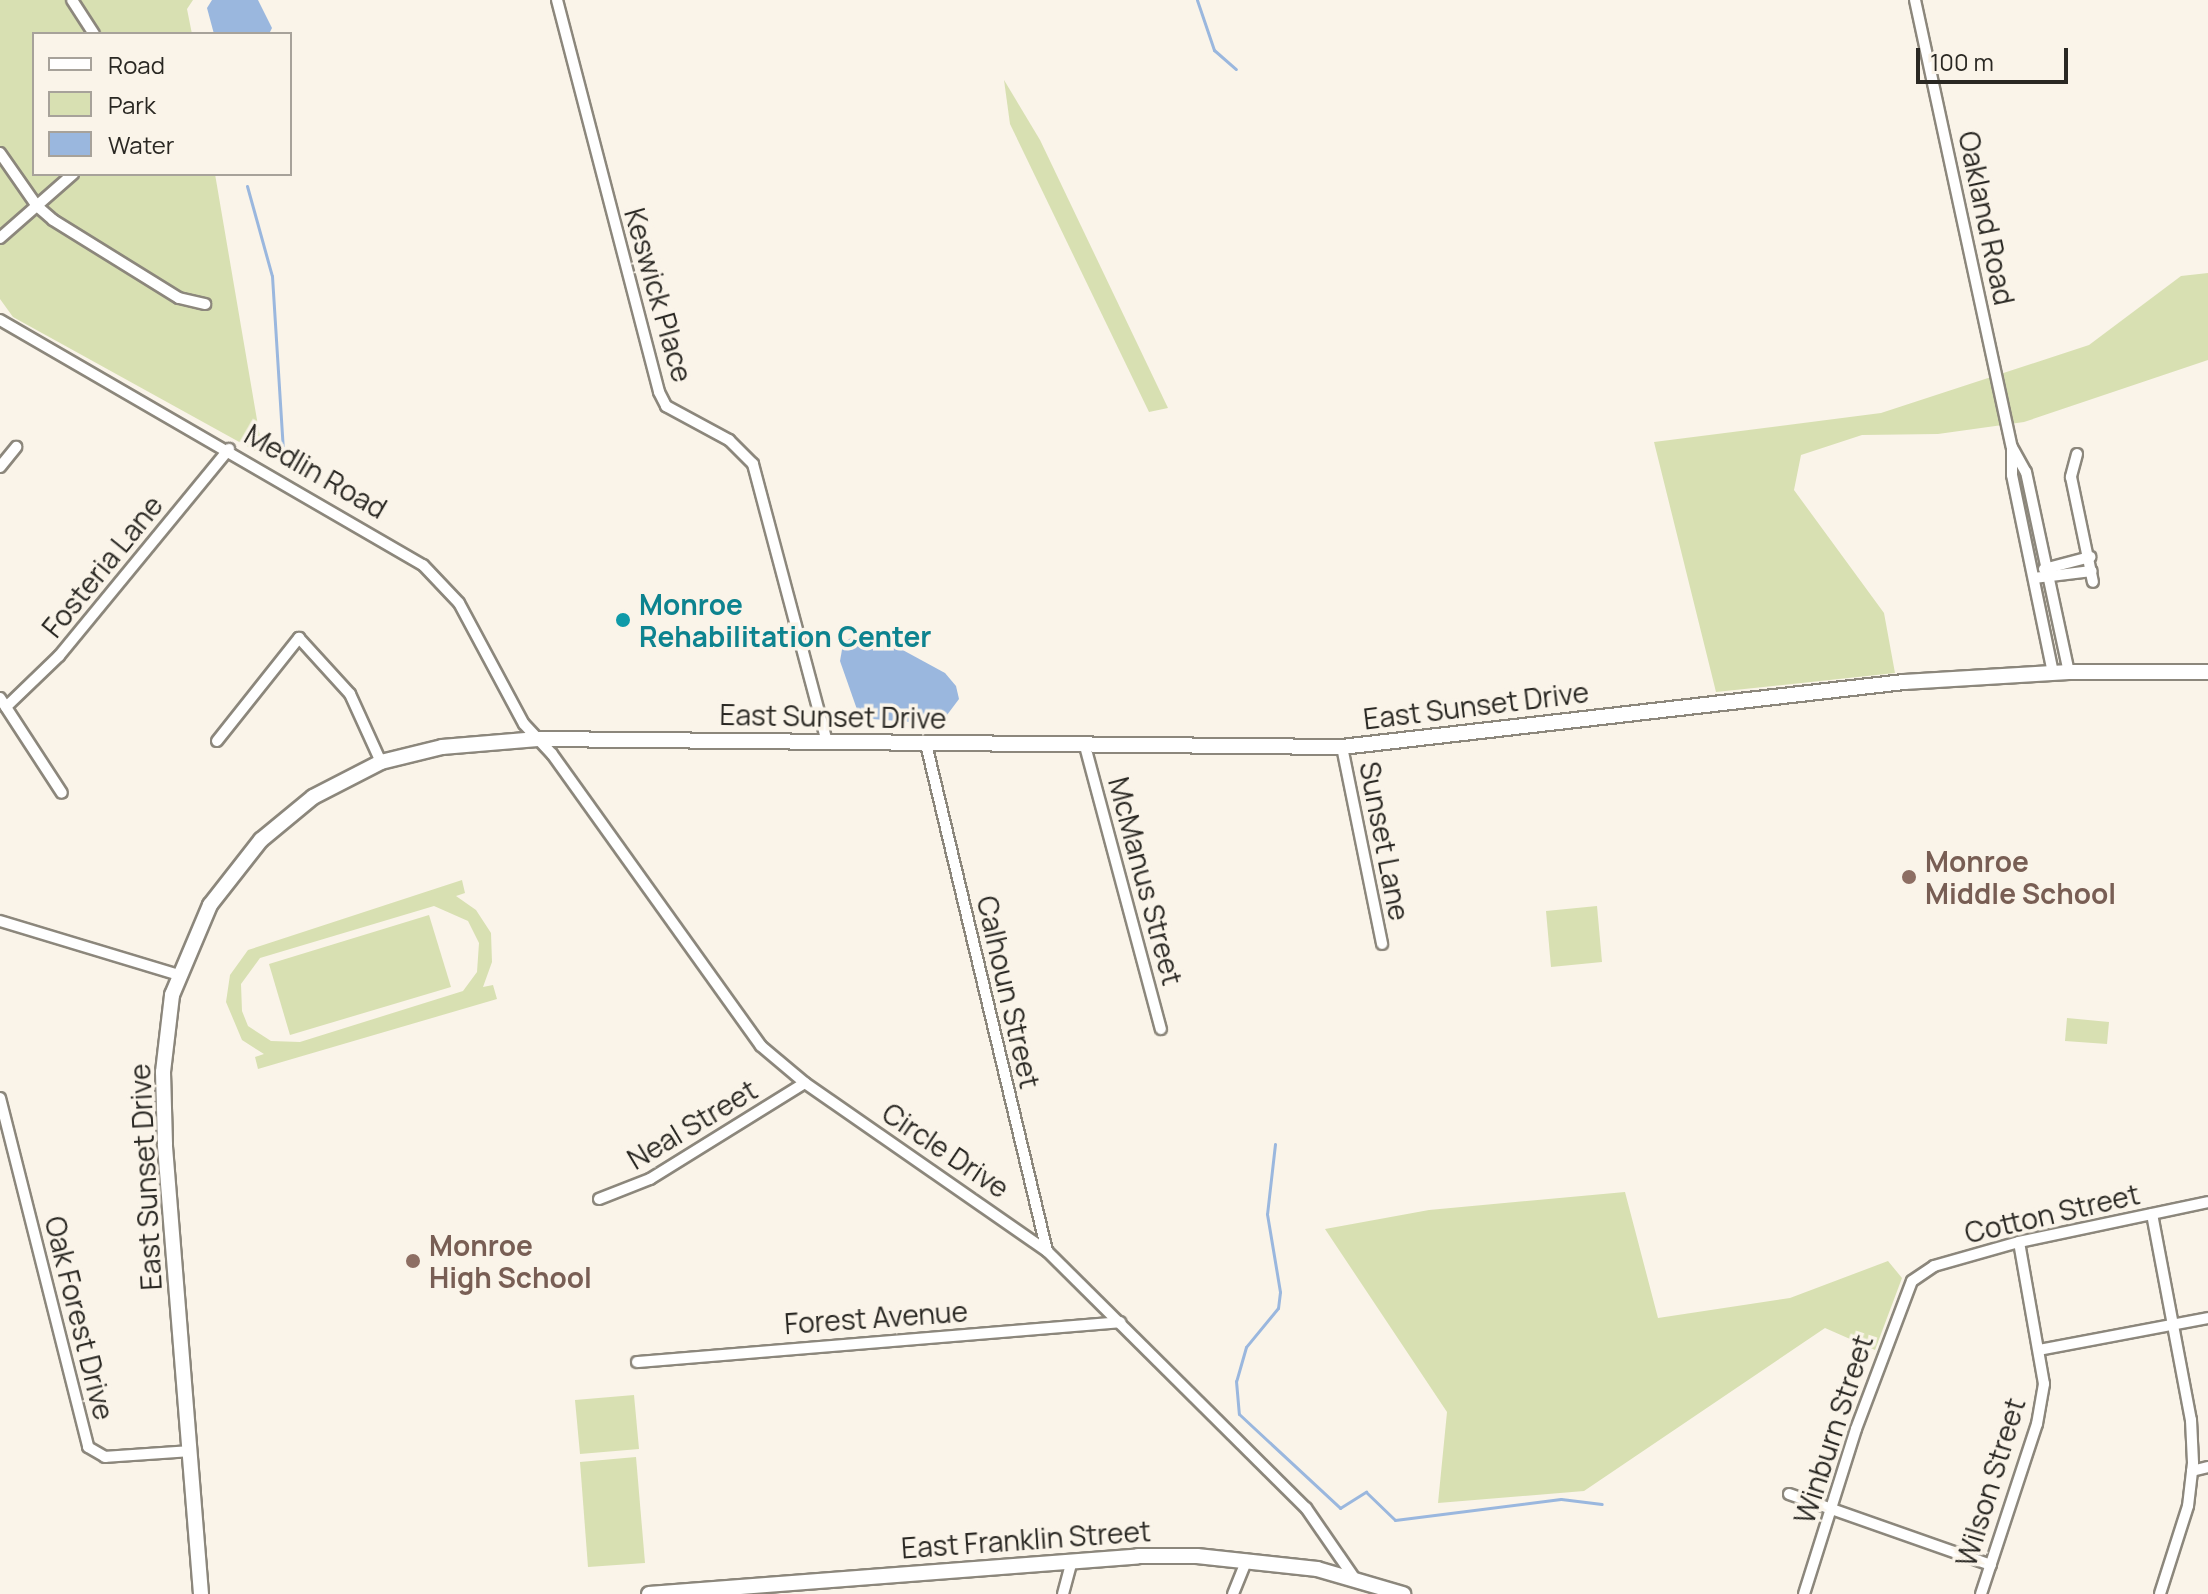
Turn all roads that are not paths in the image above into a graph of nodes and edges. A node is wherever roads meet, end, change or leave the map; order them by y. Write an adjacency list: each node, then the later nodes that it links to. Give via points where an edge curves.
1 (72, 0): 4 (street)
2 (557, 0): 26 (street, Keswick Place, via 659,392 666,406 729,440 753,464)
3 (1915, 0): 12 (street, Oakland Road)
4 (93, 32)
5 (0, 153): 7 (street)
6 (71, 176): 7 (street)
7 (37, 206): 8 (street); 9 (street, via 86,245 179,298)
8 (0, 238)
9 (205, 304)
10 (0, 320): 13 (street, Medlin Road)
11 (16, 447): 15 (street)
12 (2012, 447): 17 (street, Oakland Road, via 2026,472); 18 (street, Oakland Road, via 2012,475)
13 (229, 449): 23 (street, Fosteria Lane, via 59,656); 24 (street, Medlin Road, via 423,565 459,603 524,724)
14 (2077, 454): 16 (street, via 2071,477)
15 (0, 467)
16 (2090, 557): 17 (street); 19 (street, via 2093,576)
17 (2047, 566): 18 (street); 19 (street, Oakland Road)
18 (2034, 578): 19 (street); 22 (street, Oakland Road)
19 (2050, 580): 20 (street, Oakland Road)
20 (2069, 672): 21 (street, East Sunset Drive); 22 (street, East Sunset Drive)
21 (2208, 672)
22 (2053, 673): 29 (street, East Sunset Drive, via 1888,684)
23 (3, 703): 31 (street)
24 (538, 739): 26 (street, East Sunset Drive); 30 (street, East Sunset Drive, via 442,747); 36 (street, Circle Drive, via 744,1024)
25 (217, 741): 30 (street, via 299,638 350,694)
26 (827, 743): 27 (street, East Sunset Drive)
27 (926, 744): 28 (street, East Sunset Drive); 42 (street, Calhoun Street)
28 (1085, 746): 29 (street, East Sunset Drive); 35 (street, McManus Street)
29 (1342, 747): 33 (street, Sunset Lane)
30 (381, 762): 34 (street, East Sunset Drive, via 313,797 261,840 210,905)
31 (62, 793)
32 (0, 921): 34 (street)
33 (1382, 944)
34 (179, 975): 49 (street, East Sunset Drive, via 164,1059 165,1144)
35 (1161, 1029)
36 (805, 1083): 38 (street, Neal Street, via 650,1179); 42 (street, Circle Drive)
37 (0, 1098): 49 (street, Oak Forest Drive, via 88,1447 105,1457)
38 (599, 1199)
39 (2208, 1202): 40 (street, Cotton Street)
40 (2152, 1214): 41 (street, Cotton Street); 46 (street)
41 (2019, 1242): 43 (street, Cotton Street, via 1934,1266); 47 (street, Wilson Street)
42 (1047, 1251): 45 (street, Circle Drive)
43 (1912, 1281): 53 (street, Winburn Street)
44 (2208, 1318): 46 (street)
45 (1120, 1322): 48 (street, Forest Avenue); 57 (street, Circle Drive, via 1306,1508)
46 (2173, 1325): 47 (street); 51 (street, via 2191,1420)
47 (2039, 1350): 56 (street, Wilson Street, via 2044,1384 2037,1424)
48 (637, 1362)
49 (190, 1451): 59 (street, East Sunset Drive)
50 (2208, 1467): 51 (street)
51 (2192, 1471): 66 (street, via 2188,1506)
52 (1789, 1494): 53 (street)
53 (1831, 1510): 56 (street); 64 (street, Winburn Street)
54 (1247, 1560): 55 (street, East Franklin Street, via 1138,1556); 57 (street, East Franklin Street); 62 (street)
55 (1072, 1561): 58 (street, East Franklin Street); 61 (street)
56 (1991, 1565): 65 (street, Wilson Street)
57 (1355, 1579): 63 (street, East Franklin Street)
58 (725, 1591): 60 (street, East Franklin Street)
59 (201, 1594)
60 (649, 1594)
61 (1063, 1594)
62 (1233, 1594)
63 (1403, 1594)
64 (1804, 1594)
65 (1981, 1594)
66 (2160, 1594)

